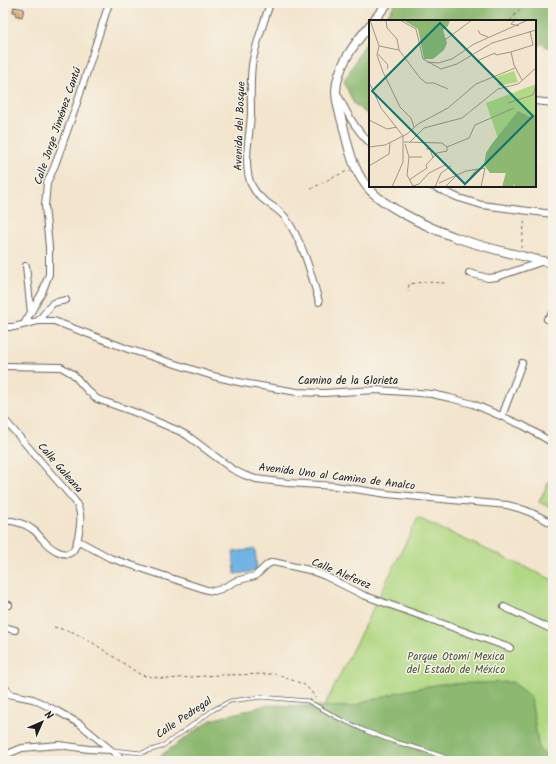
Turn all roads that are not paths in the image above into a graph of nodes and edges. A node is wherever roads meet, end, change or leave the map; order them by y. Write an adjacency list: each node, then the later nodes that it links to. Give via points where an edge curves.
1 (5, 3): 5 (street)
2 (109, 3): 20 (street, Calle Jorge Jiménez Cantú, via 73,115 47,183 45,206 49,274)
3 (270, 3): 19 (street, Avenida del Bosque, via 252,64 249,181 259,196 288,222 303,250)
4 (388, 3): 6 (street)
5 (3, 7)
6 (374, 20)
7 (369, 26): 8 (street, via 345,61 337,79)
8 (336, 92): 11 (street, via 350,120); 14 (street, via 348,148 356,168 372,192 393,208 426,227 456,239)
9 (536, 101): 10 (street)
10 (553, 103)
11 (369, 142)
12 (434, 187): 13 (street, via 482,205)
13 (553, 214)
14 (541, 262): 15 (street); 17 (street, via 497,277 488,278)
15 (553, 264)
16 (26, 266): 20 (street)
17 (469, 273)
18 (66, 300): 23 (street, via 53,303)
19 (319, 302)
20 (31, 313): 24 (street, Calle Jorge Jiménez Cantú)
21 (553, 313): 22 (street)
22 (548, 319)
23 (38, 321): 24 (street, Camino de la Glorieta); 28 (street, Camino de la Glorieta, via 54,321 128,349 212,376 243,383 304,392 377,390 432,394 473,404)
24 (24, 324): 25 (street, Camino de la Glorieta)
25 (3, 327)
26 (522, 363): 28 (street)
27 (3, 366): 32 (street, Avenida Uno al Camino de Analco, via 61,367 68,370 96,399 179,431 232,469 256,479 507,505 523,508)
28 (502, 416): 30 (street, Camino de la Glorieta)
29 (3, 418): 33 (street, Calle Galeana, via 80,509)
30 (553, 444)
31 (3, 521): 33 (street, via 12,520 32,528 48,545 61,553 71,553)
32 (553, 524)
33 (77, 540): 38 (street, Calle Aleferez, via 110,558 214,591 256,576 273,562 296,567 325,576 363,595)
34 (504, 607): 37 (street)
35 (3, 627): 36 (street)
36 (15, 630)
37 (553, 630)
38 (510, 648)
39 (3, 686): 41 (street)
40 (3, 693): 41 (street)
41 (11, 694): 42 (street, via 33,699 80,724)
42 (110, 750): 43 (street, via 59,745 22,748); 44 (street); 45 (lane, Calle Pedregal, via 141,753 161,747 230,701 262,697 308,701 366,731)
43 (3, 756)
44 (124, 761)
45 (455, 761)

